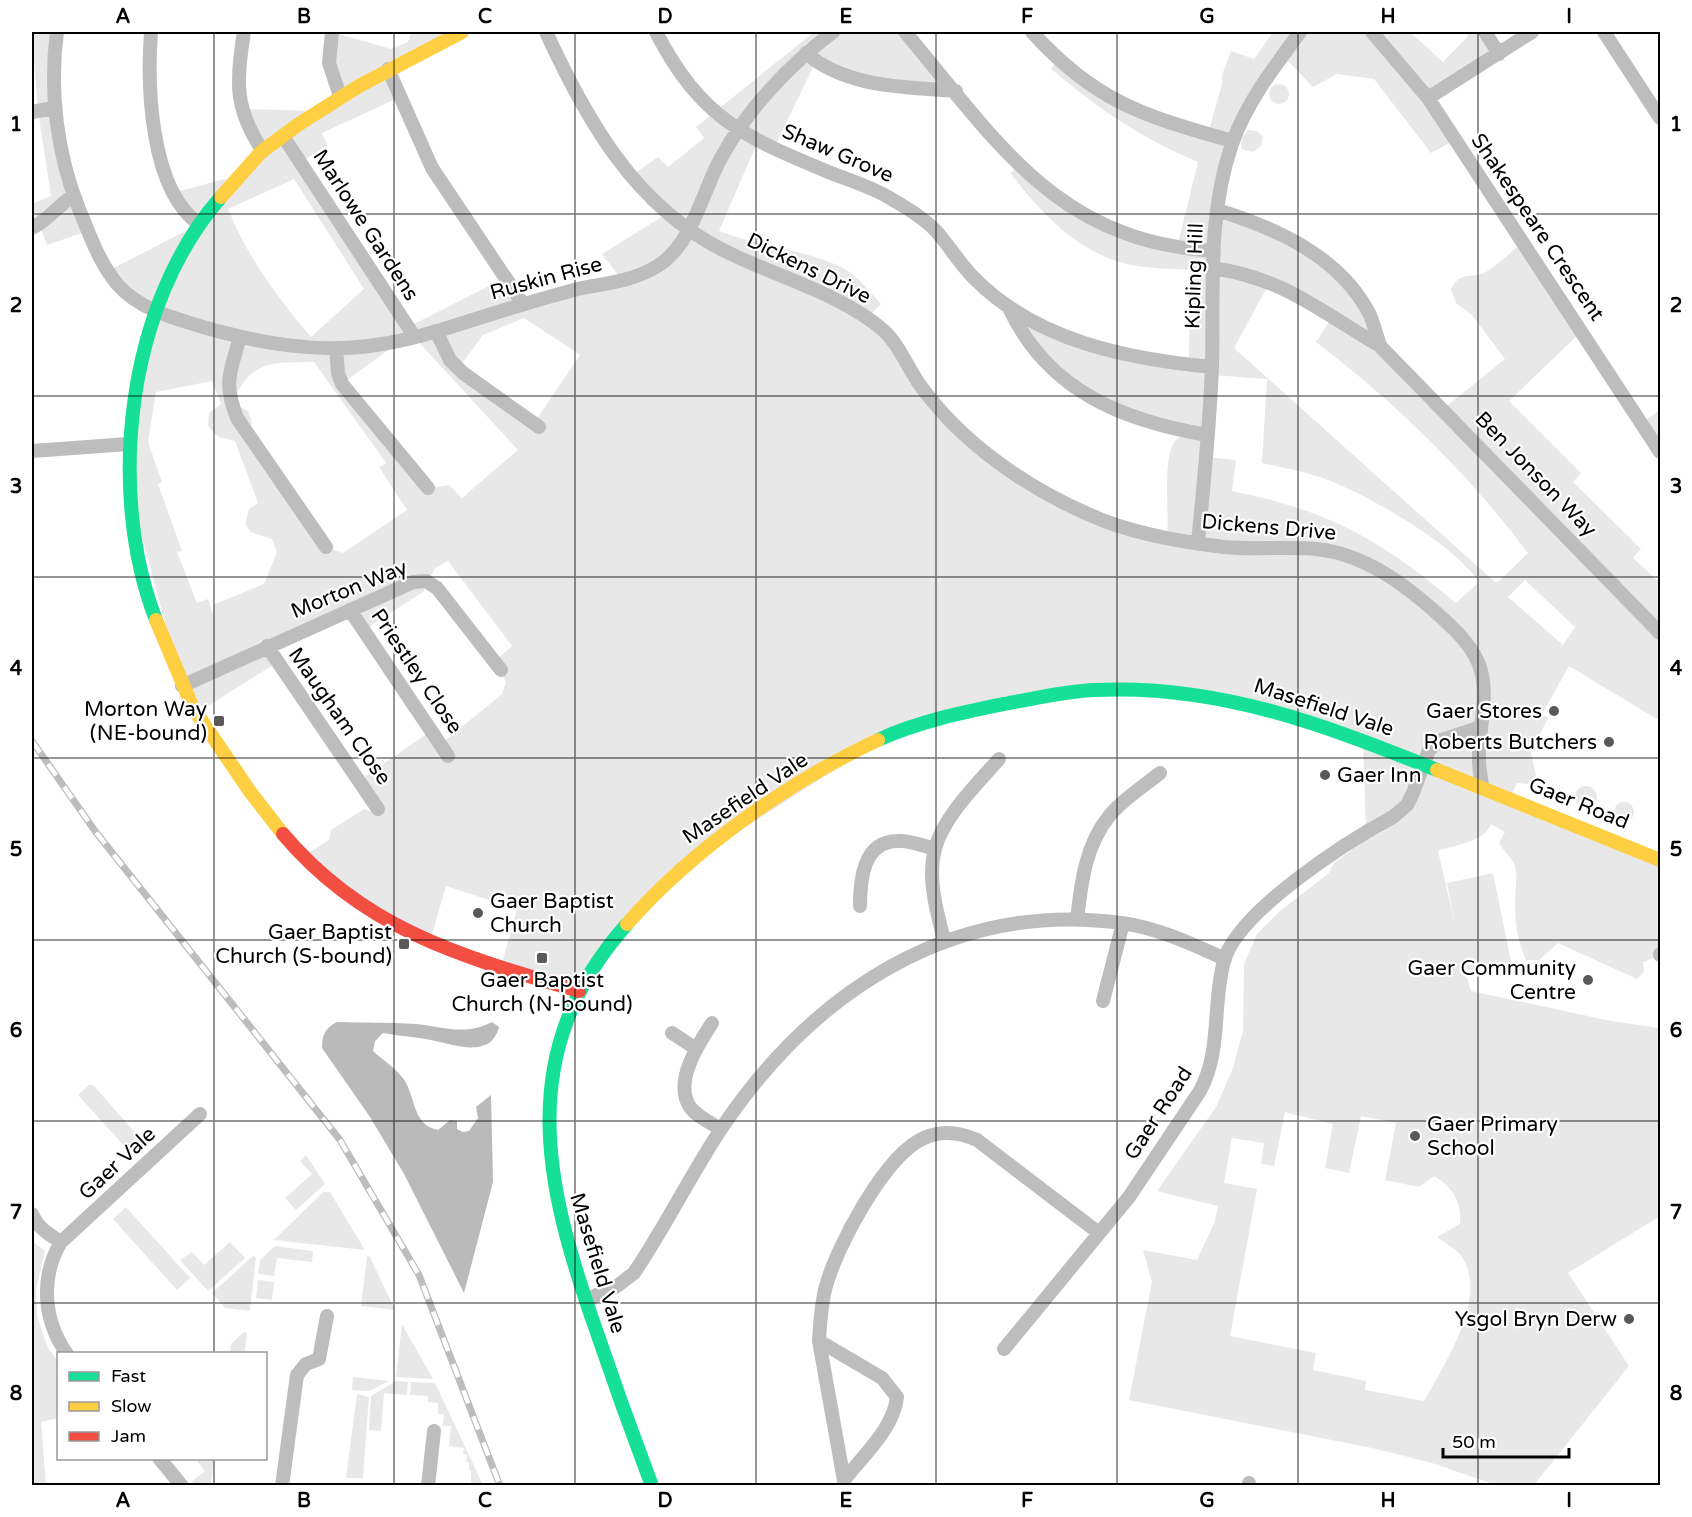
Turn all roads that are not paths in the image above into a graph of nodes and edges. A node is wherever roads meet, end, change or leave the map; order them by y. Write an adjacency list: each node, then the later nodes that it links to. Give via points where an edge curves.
1 (57, 32): 22 (street, Ruskin Rise)
2 (151, 32): 31 (street, via 149,51 159,153 177,202)
3 (244, 32): 28 (street, via 240,102 248,129)
4 (332, 32): 20 (street, via 329,63)
5 (462, 32): 18 (street)
6 (546, 32): 33 (street, Dickens Drive, via 577,97 612,154 654,201)
7 (656, 32): 25 (street, Shaw Grove, via 691,88)
8 (833, 32): 16 (street, Ruskin Rise)
9 (905, 32): 19 (street)
10 (1032, 32): 27 (street, via 1073,73 1125,107)
11 (1300, 32): 27 (street, Kipling Hill, via 1253,101)
12 (1372, 32): 21 (street, Shakespeare Crescent)
13 (1485, 32): 17 (street)
14 (1532, 32): 17 (street)
15 (1604, 32): 24 (street)
16 (806, 52): 19 (street, via 841,74 883,84); 25 (street, Ruskin Rise)
17 (1499, 54): 21 (street)
18 (388, 69): 20 (street); 36 (street, via 432,168)
19 (956, 91): 34 (street, via 1012,158 1046,191 1081,215 1111,230 1154,243)
20 (340, 96): 26 (street)
21 (1428, 99): 49 (street, Shakespeare Crescent)
22 (54, 108): 23 (street); 29 (street, Ruskin Rise)
23 (32, 112)
24 (1660, 118)
25 (738, 131): 33 (street, Ruskin Rise, via 721,157); 37 (street, Shaw Grove, via 890,198 917,215 936,231 973,277)
26 (283, 136): 28 (street); 40 (street, Marlowe Gardens)
27 (1232, 141): 30 (street, Kipling Hill)
28 (263, 151): 31 (street)
29 (74, 195): 32 (street, via 45,222); 38 (street, Ruskin Rise, via 108,271 135,300)
30 (1217, 210): 34 (street, Kipling Hill); 42 (street, Ben Jonson Way, via 1286,235 1310,251 1358,296)
31 (199, 224): 38 (street)
32 (32, 228)
33 (688, 228): 36 (street, Ruskin Rise, via 663,263 644,274); 51 (street, Dickens Drive, via 722,250 859,313 885,331 950,421 990,456 1046,494 1093,517)
34 (1213, 251): 35 (street, Kipling Hill)
35 (1212, 268): 42 (street, Ben Jonson Way, via 1245,273 1285,288); 44 (street, Kipling Hill)
36 (523, 304): 39 (street, Ruskin Rise)
37 (1010, 310): 44 (street, Shaw Grove, via 1080,342 1177,364); 46 (street, Shaw Grove, via 1031,348 1078,392 1150,423)
38 (155, 311): 41 (street, Ruskin Rise); 47 (street, via 138,358)
39 (436, 331): 40 (street, Ruskin Rise); 45 (street, via 450,360 463,373)
40 (414, 336): 43 (street, Ruskin Rise)
41 (240, 337): 43 (street, Ruskin Rise, via 275,345); 52 (street, via 228,386 237,418)
42 (1380, 346): 54 (street, Ben Jonson Way)
43 (336, 348): 50 (street, via 342,384)
44 (1212, 367): 46 (street, Kipling Hill)
45 (539, 427)
46 (1208, 435): 51 (street, Kipling Hill)
47 (128, 444): 48 (street); 57 (street, via 135,531 152,610)
48 (32, 451)
49 (1660, 452)
50 (428, 489)
51 (1197, 542): 58 (street, Dickens Drive, via 1224,547 1320,550 1368,564 1392,576 1445,620 1479,663 1484,707)
52 (326, 547)
53 (350, 610): 55 (street, Morton Way); 56 (street, Morton Way, via 412,582 426,581 437,588); 59 (street, Priestley Close)
54 (1660, 633)
55 (267, 646): 57 (street, Morton Way); 64 (street, Maugham Close)
56 (501, 670)
57 (182, 686): 72 (street, via 259,805 308,863 360,905 412,934)
58 (1481, 727): 61 (street, via 1439,741 1429,750); 63 (street, Dickens Drive)
59 (448, 756)
60 (999, 759): 65 (street, via 952,815)
61 (1425, 764): 63 (street, Masefield Vale); 71 (street, Gaer Road, via 1407,805 1302,875 1261,908); 72 (street, Masefield Vale, via 1277,709 1166,690 1091,690 956,714 885,738 784,794 732,830 683,867 646,902 613,938)
62 (1160, 773): 68 (street, via 1111,814 1094,838 1082,877)
63 (1482, 786): 66 (street, Gaer Road)
64 (378, 809)
65 (935, 849): 67 (street, via 899,840 874,851 866,860 860,880); 70 (street, via 933,898)
66 (1660, 860)
67 (860, 906)
68 (1077, 921): 69 (street); 70 (street, via 1041,920)
69 (1123, 923): 71 (street, via 1174,937); 73 (street)
70 (944, 940): 78 (street, via 865,980 826,1009 793,1040)
71 (1225, 959): 80 (street, Gaer Road, via 1210,1072 1129,1197)
72 (579, 991): 82 (street, Masefield Vale, via 555,1061 548,1137 561,1228)
73 (1103, 1001)
74 (712, 1023): 76 (street)
75 (672, 1033): 76 (street)
76 (695, 1048): 78 (street, via 689,1061 686,1099 694,1111)
77 (200, 1114): 81 (street, Gaer Vale)
78 (721, 1129): 82 (street, via 634,1273)
79 (32, 1214): 81 (street, via 44,1232)
80 (1099, 1233): 84 (street, via 977,1140 960,1132 923,1138 910,1146 860,1209 826,1285); 85 (street, Gaer Road)
81 (61, 1242): 86 (street, Gaer Vale, via 52,1257 46,1292 55,1331)
82 (586, 1300): 93 (street, Masefield Vale)
83 (327, 1316): 91 (street, via 320,1359 306,1364 297,1375)
84 (819, 1341): 89 (street); 89 (street, via 882,1378 897,1397 896,1410 884,1430)
85 (1004, 1349)
86 (66, 1352)
87 (434, 1431): 92 (street)
88 (161, 1460): 90 (street)
89 (845, 1483)
90 (182, 1485)
91 (282, 1485)
92 (428, 1485)
93 (652, 1485)

